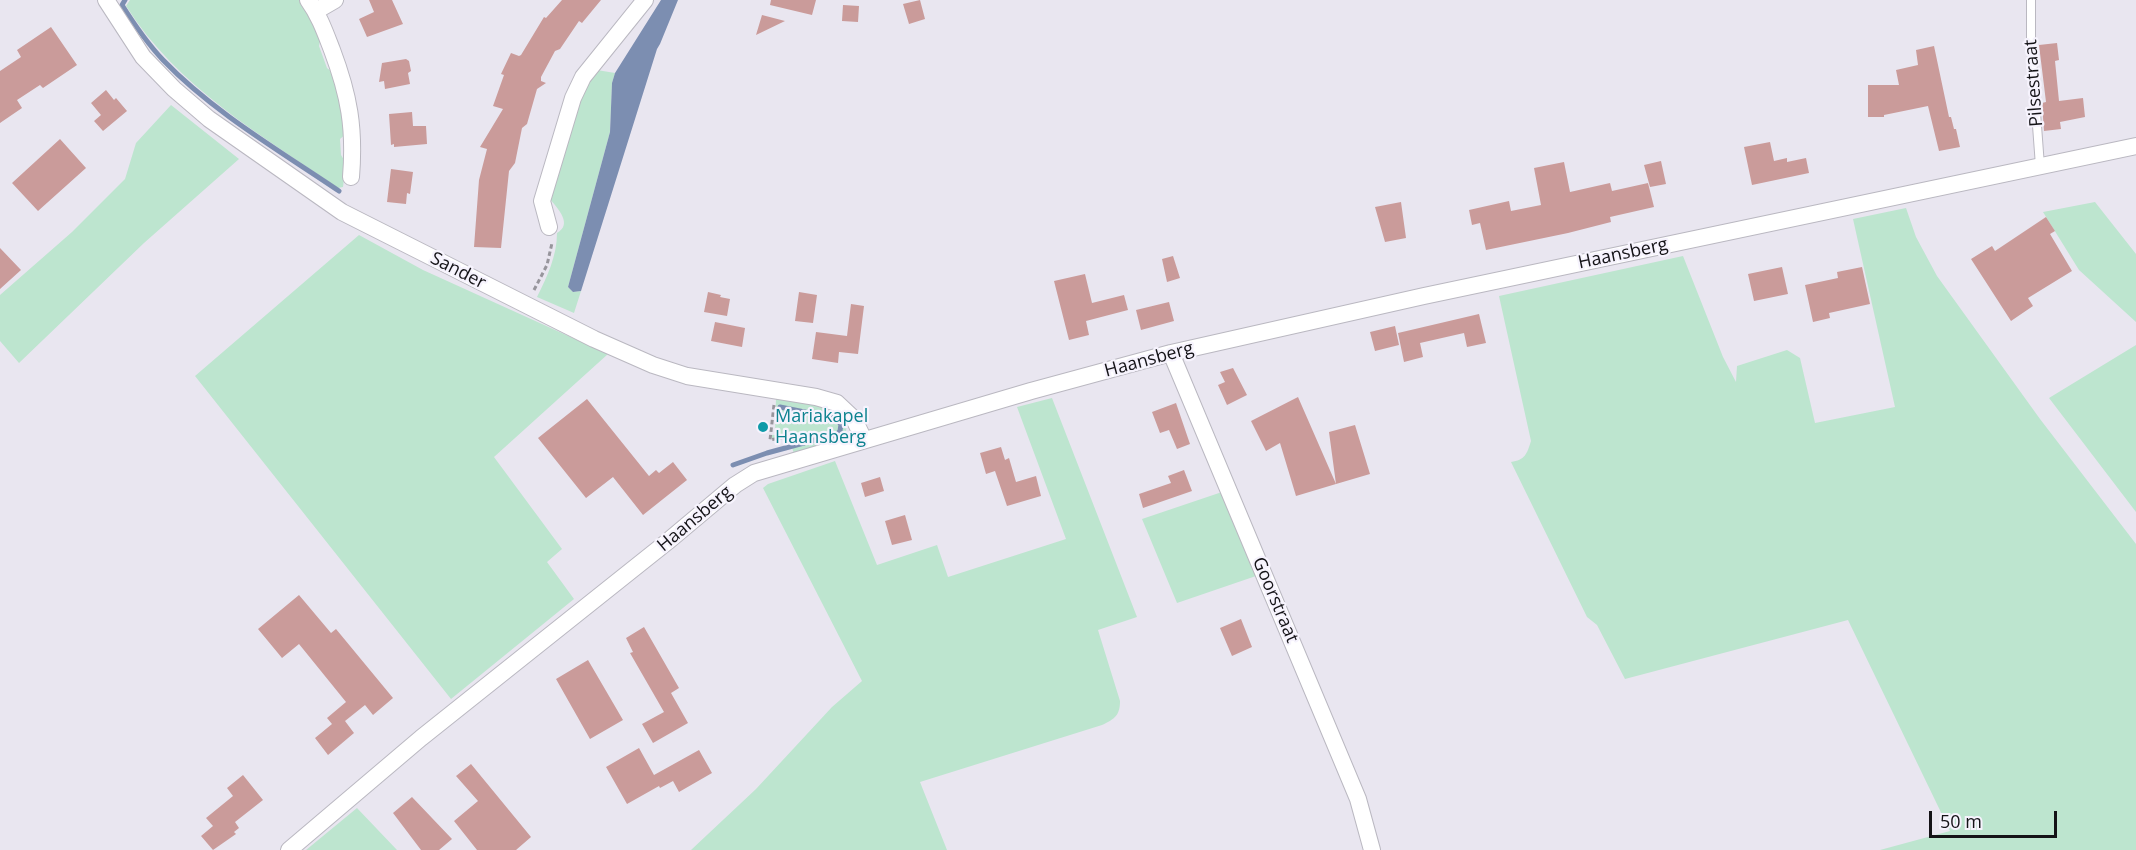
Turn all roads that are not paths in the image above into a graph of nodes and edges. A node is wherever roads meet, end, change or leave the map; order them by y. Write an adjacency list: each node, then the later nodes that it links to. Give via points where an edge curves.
1 (106, 0): 11 (street, Sander, via 143,57 174,89 209,120 342,212 652,365 687,376 816,397 837,404 855,419)
2 (334, 0): 5 (street)
3 (645, 0): 9 (street, via 583,77 573,98 542,201)
4 (2031, 0): 7 (lane, Pilsestraat)
5 (312, 6): 8 (street, via 350,104)
6 (2136, 146): 7 (street, Haansberg)
7 (2040, 166): 10 (street, Haansberg)
8 (351, 177)
9 (549, 227)
10 (1171, 353): 11 (street, Haansberg); 13 (street, Goorstraat, via 1358,799)
11 (864, 440): 12 (street, Haansberg, via 754,473 735,485 421,738)
12 (289, 850)
13 (1372, 850)

